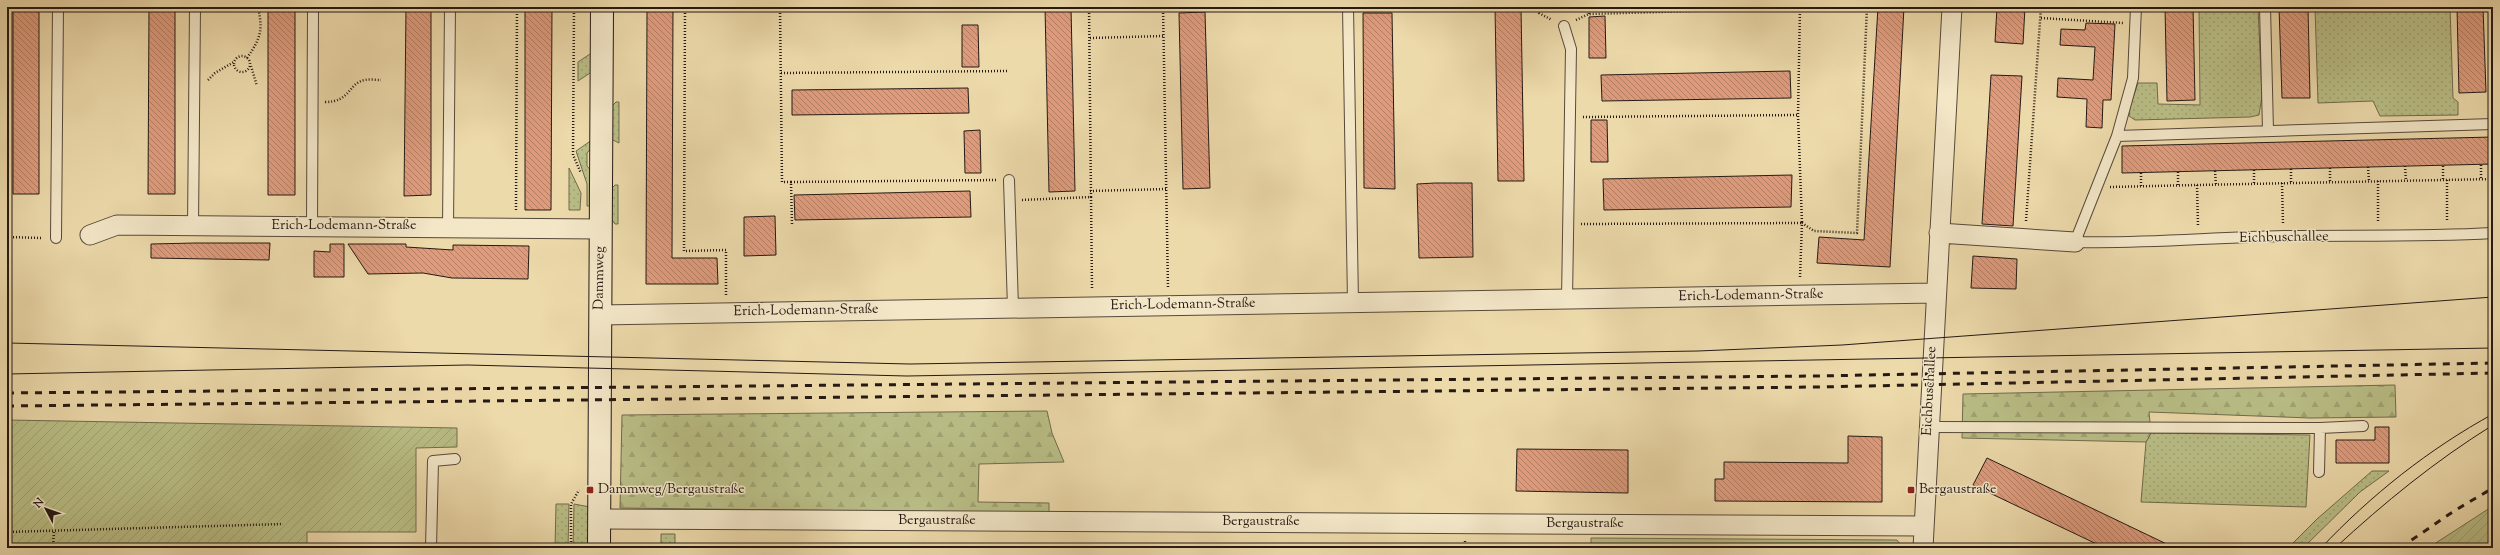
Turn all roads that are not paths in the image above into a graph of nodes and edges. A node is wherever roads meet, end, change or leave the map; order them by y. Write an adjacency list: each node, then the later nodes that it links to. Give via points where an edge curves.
1 (58, 7): 22 (lane)
2 (195, 7): 16 (lane)
3 (313, 7): 15 (lane)
4 (450, 7): 17 (lane)
5 (602, 7): 18 (street, Dammweg)
6 (1348, 7): 26 (lane)
7 (1952, 7): 19 (street, Eichbuschallee)
8 (2136, 7): 13 (lane, via 2133,78)
9 (2265, 7): 12 (lane)
10 (1564, 26): 25 (lane, via 1571,49)
11 (2493, 124): 12 (lane)
12 (2268, 131): 13 (lane)
13 (2116, 136): 23 (lane)
14 (1009, 180): 27 (lane)
15 (312, 225): 16 (street, Erich-Lodemann-Straße); 17 (street, Erich-Lodemann-Straße)
16 (193, 226): 21 (street, Erich-Lodemann-Straße, via 116,225)
17 (448, 227): 18 (street, Erich-Lodemann-Straße)
18 (601, 229): 28 (street, Dammweg)
19 (1939, 233): 23 (street, Eichbuschallee); 24 (street, Eichbuschallee)
20 (2493, 233): 23 (lane, Eichbuschallee, via 2447,236 2284,236 2198,241)
21 (90, 236)
22 (56, 238)
23 (2075, 242)
24 (1936, 293): 25 (street, Erich-Lodemann-Straße); 30 (street, Eichbuschallee)
25 (1567, 299): 26 (street, Erich-Lodemann-Straße)
26 (1353, 302): 27 (street, Erich-Lodemann-Straße)
27 (1013, 308): 28 (street, Erich-Lodemann-Straße)
28 (600, 315): 34 (street, Dammweg)
29 (2363, 426): 31 (lane)
30 (1928, 428): 31 (lane); 35 (street, Eichbuschallee)
31 (2320, 428): 33 (lane)
32 (455, 459): 36 (lane, via 433,461)
33 (2318, 472)
34 (599, 519): 35 (street, Bergaustraße); 37 (street, Dammweg)
35 (1924, 526): 38 (street, Eichbuschallee)
36 (431, 548)
37 (599, 548)
38 (1923, 548)

